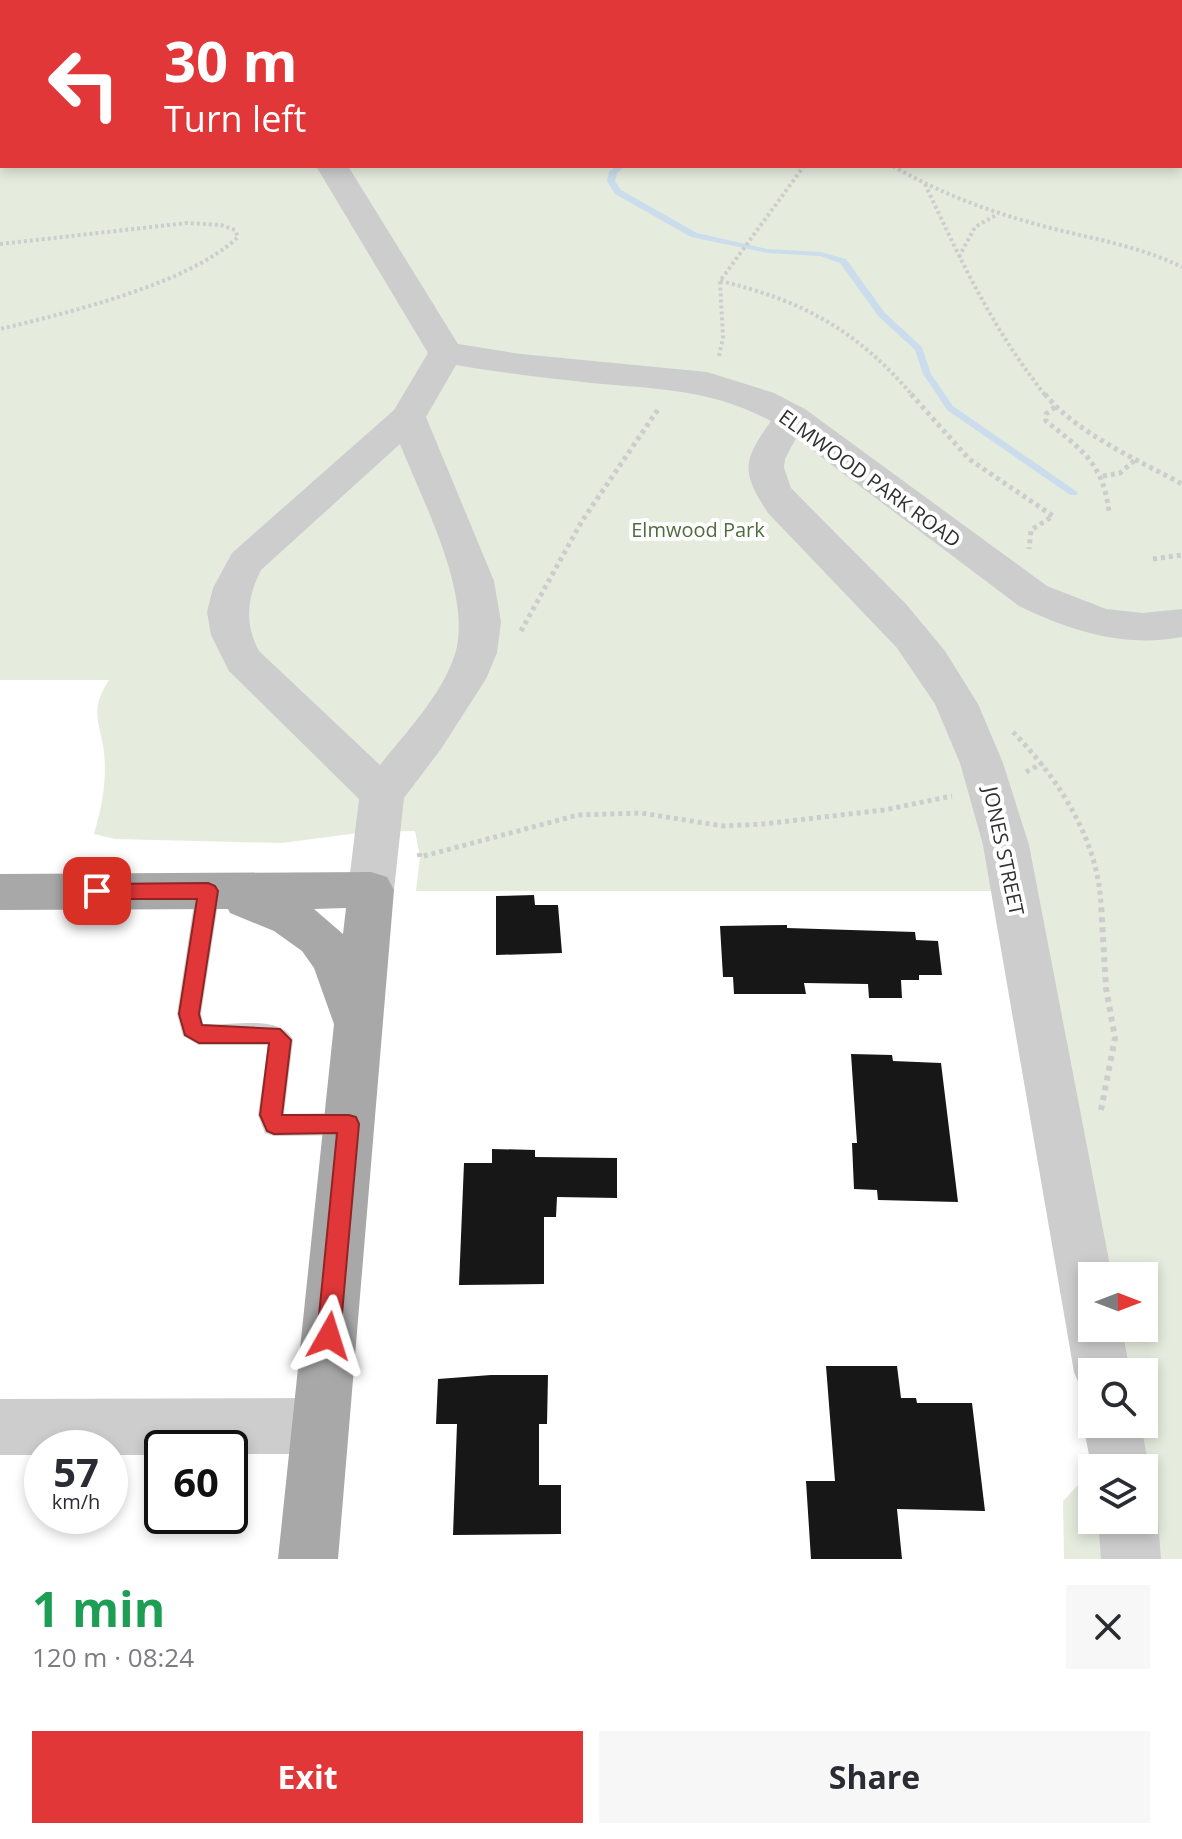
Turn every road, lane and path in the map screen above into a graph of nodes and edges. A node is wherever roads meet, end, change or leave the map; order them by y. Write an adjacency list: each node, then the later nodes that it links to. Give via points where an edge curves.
1 (333, 168): 12 (street)
2 (803, 168): 9 (path)
3 (897, 168): 4 (path)
4 (925, 184): 5 (path); 7 (path)
5 (998, 214): 7 (path, via 975,227); 8 (path, via 1092,235)
6 (0, 244): 10 (path, via 187,223 221,225 238,237 213,255 135,289)
7 (959, 258): 14 (path, via 1020,364)
8 (1182, 265)
9 (720, 281): 11 (path); 22 (path, via 800,303 867,349 960,451 1000,484 1053,516 1031,530)
10 (0, 329)
11 (722, 333)
12 (446, 353): 15 (street); 16 (street, ELMWOOD PARK ROAD, via 707,383)
13 (664, 400): 25 (path, via 582,521)
14 (1055, 407): 17 (path); 18 (path, via 1046,421 1088,454)
15 (408, 417): 27 (street, via 474,581 481,622 465,679); 27 (street, via 252,555 233,584 226,618 244,661)
16 (792, 417): 24 (street, ELMWOOD PARK ROAD, via 1033,596 1099,623 1146,629); 26 (street, JONES STREET, via 765,461 769,486 939,674 960,710)
17 (1135, 460): 18 (path, via 1120,473); 19 (path)
18 (1103, 476): 20 (path)
19 (1182, 484)
20 (1109, 513)
21 (1182, 555): 23 (path)
22 (1030, 557)
23 (1153, 559)
24 (1182, 623)
25 (519, 633)
26 (990, 787): 28 (path, via 884,810 763,824 723,826 641,813 578,815 420,857); 33 (path, via 1043,763 1091,851 1101,897 1106,988 1115,1038); 35 (street, JONES STREET, via 1006,845)
27 (382, 794): 29 (street)
28 (418, 844)
29 (371, 890): 30 (main road); 32 (main road)
30 (215, 891): 31 (main road); 32 (main road, via 289,915 316,934 339,966); 34 (lane, via 189,1014 192,1029 199,1035 273,1035 281,1040 274,1125)
31 (0, 892)
32 (358, 1029): 34 (main road)
33 (1101, 1115)
34 (349, 1124): 36 (main road)
35 (1082, 1262)
36 (320, 1426): 37 (street); 39 (main road)
37 (0, 1427)
38 (1129, 1534): 40 (street)
39 (308, 1559)
40 (1131, 1559)

